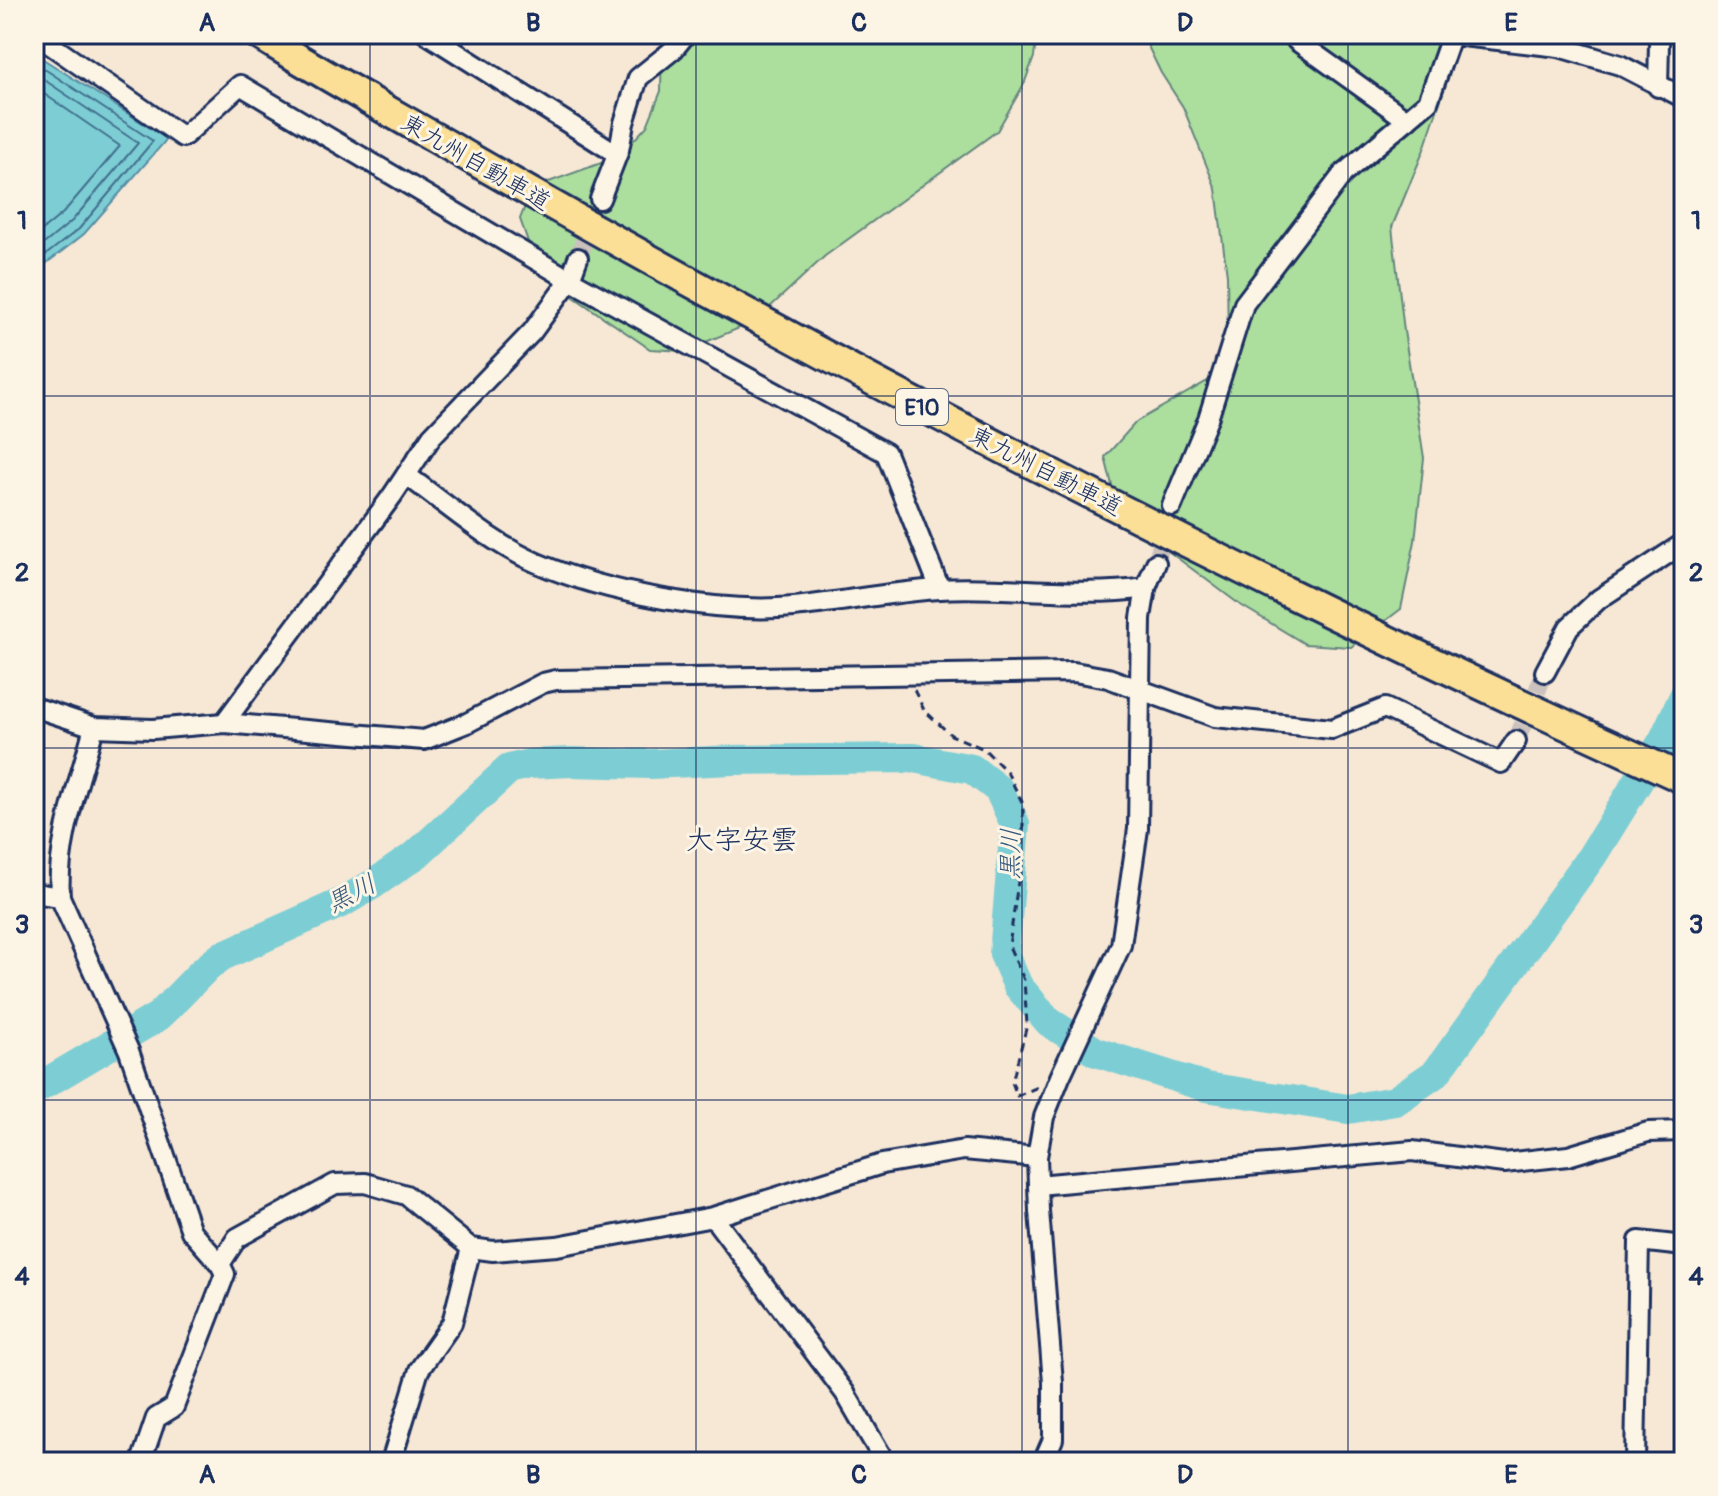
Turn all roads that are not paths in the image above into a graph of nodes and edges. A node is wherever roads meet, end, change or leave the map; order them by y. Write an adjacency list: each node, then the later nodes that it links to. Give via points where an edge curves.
1 (35, 34): 15 (street, via 183,137 240,85)
2 (258, 34): 28 (highway, 東九州自動車道 / E10, via 541,200 879,385 1327,613)
3 (427, 34): 12 (street)
4 (686, 34): 12 (street, via 638,78)
5 (1297, 34): 11 (street, via 1297,41)
6 (1661, 34): 9 (street)
7 (1449, 35): 8 (street); 11 (street, via 1428,102)
8 (1566, 40): 9 (street)
9 (1658, 87): 10 (street)
10 (1684, 98)
11 (1407, 120): 17 (street, via 1343,174 1244,304 1208,419)
12 (617, 154): 13 (street)
13 (600, 199)
14 (578, 258): 15 (street)
15 (570, 280): 16 (street, via 532,332 432,436); 21 (street, via 886,453)
16 (406, 475): 21 (street, via 537,563 663,598 793,607); 25 (street)
17 (1172, 506)
18 (1684, 543): 22 (street, via 1599,599 1569,627)
19 (1156, 563): 20 (street)
20 (1146, 588): 21 (street); 23 (street)
21 (940, 589)
22 (1545, 672)
23 (1139, 689): 25 (street, via 1074,672 556,680 424,740); 27 (street, via 1215,717 1332,729 1385,708 1501,763); 32 (street, via 1138,829 1121,945 1044,1117)
24 (34, 707): 26 (street)
25 (224, 723): 26 (street)
26 (94, 727): 30 (street, via 66,836)
27 (1516, 741)
28 (1684, 779)
29 (34, 893): 30 (street)
30 (60, 897): 37 (street, via 129,1051 191,1231)
31 (1684, 1131): 33 (street, via 1648,1132 1568,1156 1504,1163 1412,1151)
32 (1037, 1157): 33 (street); 34 (street, via 964,1150 882,1164)
33 (1038, 1185): 41 (street, via 1053,1382 1053,1439)
34 (713, 1217): 36 (street, via 557,1246); 40 (street, via 845,1393)
35 (1684, 1246): 42 (street, via 1639,1241)
36 (471, 1248): 37 (street, via 406,1195 365,1183 335,1184 237,1238); 39 (street, via 452,1323 419,1370)
37 (220, 1264): 38 (street, via 225,1274 174,1407 156,1418)
38 (141, 1462)
39 (391, 1462)
40 (885, 1462)
41 (1043, 1462)
42 (1635, 1462)

